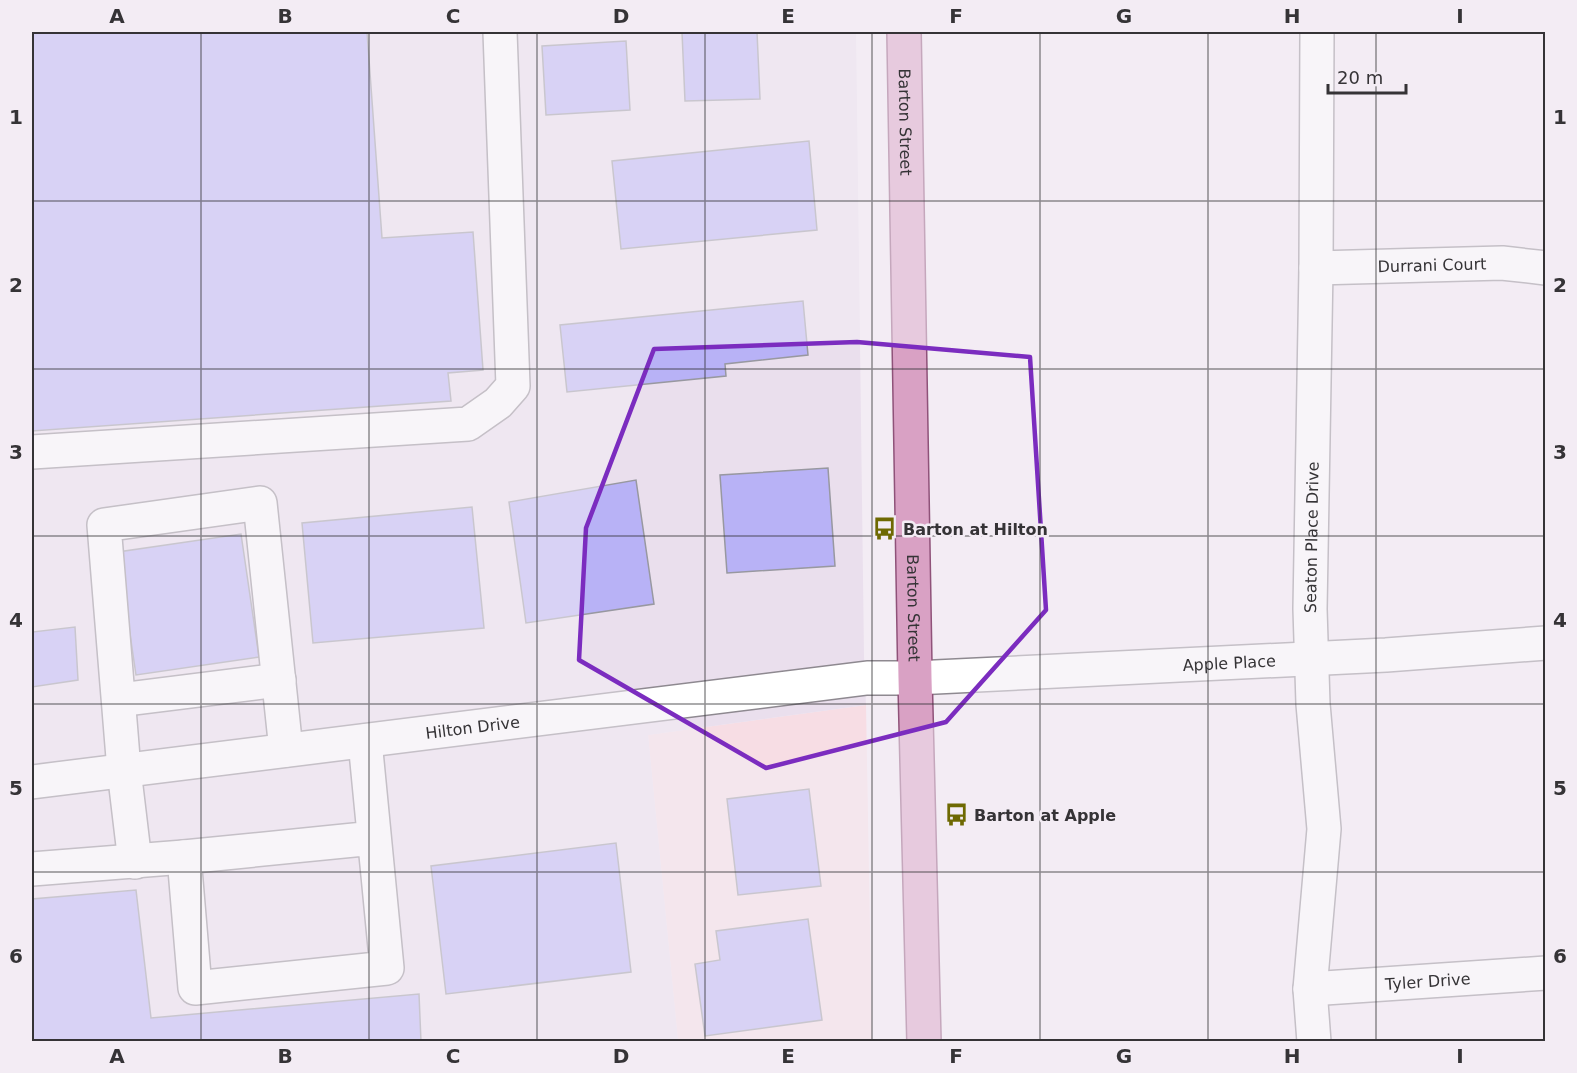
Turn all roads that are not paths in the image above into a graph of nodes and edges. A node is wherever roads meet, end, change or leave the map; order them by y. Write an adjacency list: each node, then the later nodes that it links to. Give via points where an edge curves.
1 (500, 32): 6 (street, via 513,386 498,403 468,424)
2 (904, 32): 9 (main road, Barton Street)
3 (1317, 32): 4 (street, Seaton Place Drive)
4 (1316, 268): 5 (street, Durrani Court, via 1502,263); 8 (street, Seaton Place Drive)
5 (1545, 268)
6 (32, 452)
7 (1545, 643): 8 (street, Apple Place)
8 (1312, 658): 9 (street, Apple Place); 21 (street, Seaton Place Drive, via 1324,829)
9 (915, 678): 12 (street, Hilton Drive, via 867,678); 22 (main road, Barton Street)
10 (279, 680): 11 (street); 11 (street, via 260,503 104,525); 13 (street)
11 (119, 700): 14 (street)
12 (365, 741): 13 (street, Hilton Drive); 16 (street)
13 (286, 750): 14 (street, Hilton Drive)
14 (124, 770): 15 (street, Hilton Drive); 18 (street)
15 (32, 782)
16 (374, 838): 17 (street); 17 (street, via 387,969 195,988)
17 (184, 857): 18 (street)
18 (135, 862): 19 (street)
19 (32, 869)
20 (1545, 974): 21 (street, Tyler Drive)
21 (1311, 988): 23 (street, Seaton Place Drive)
22 (924, 1041)
23 (1314, 1041)

